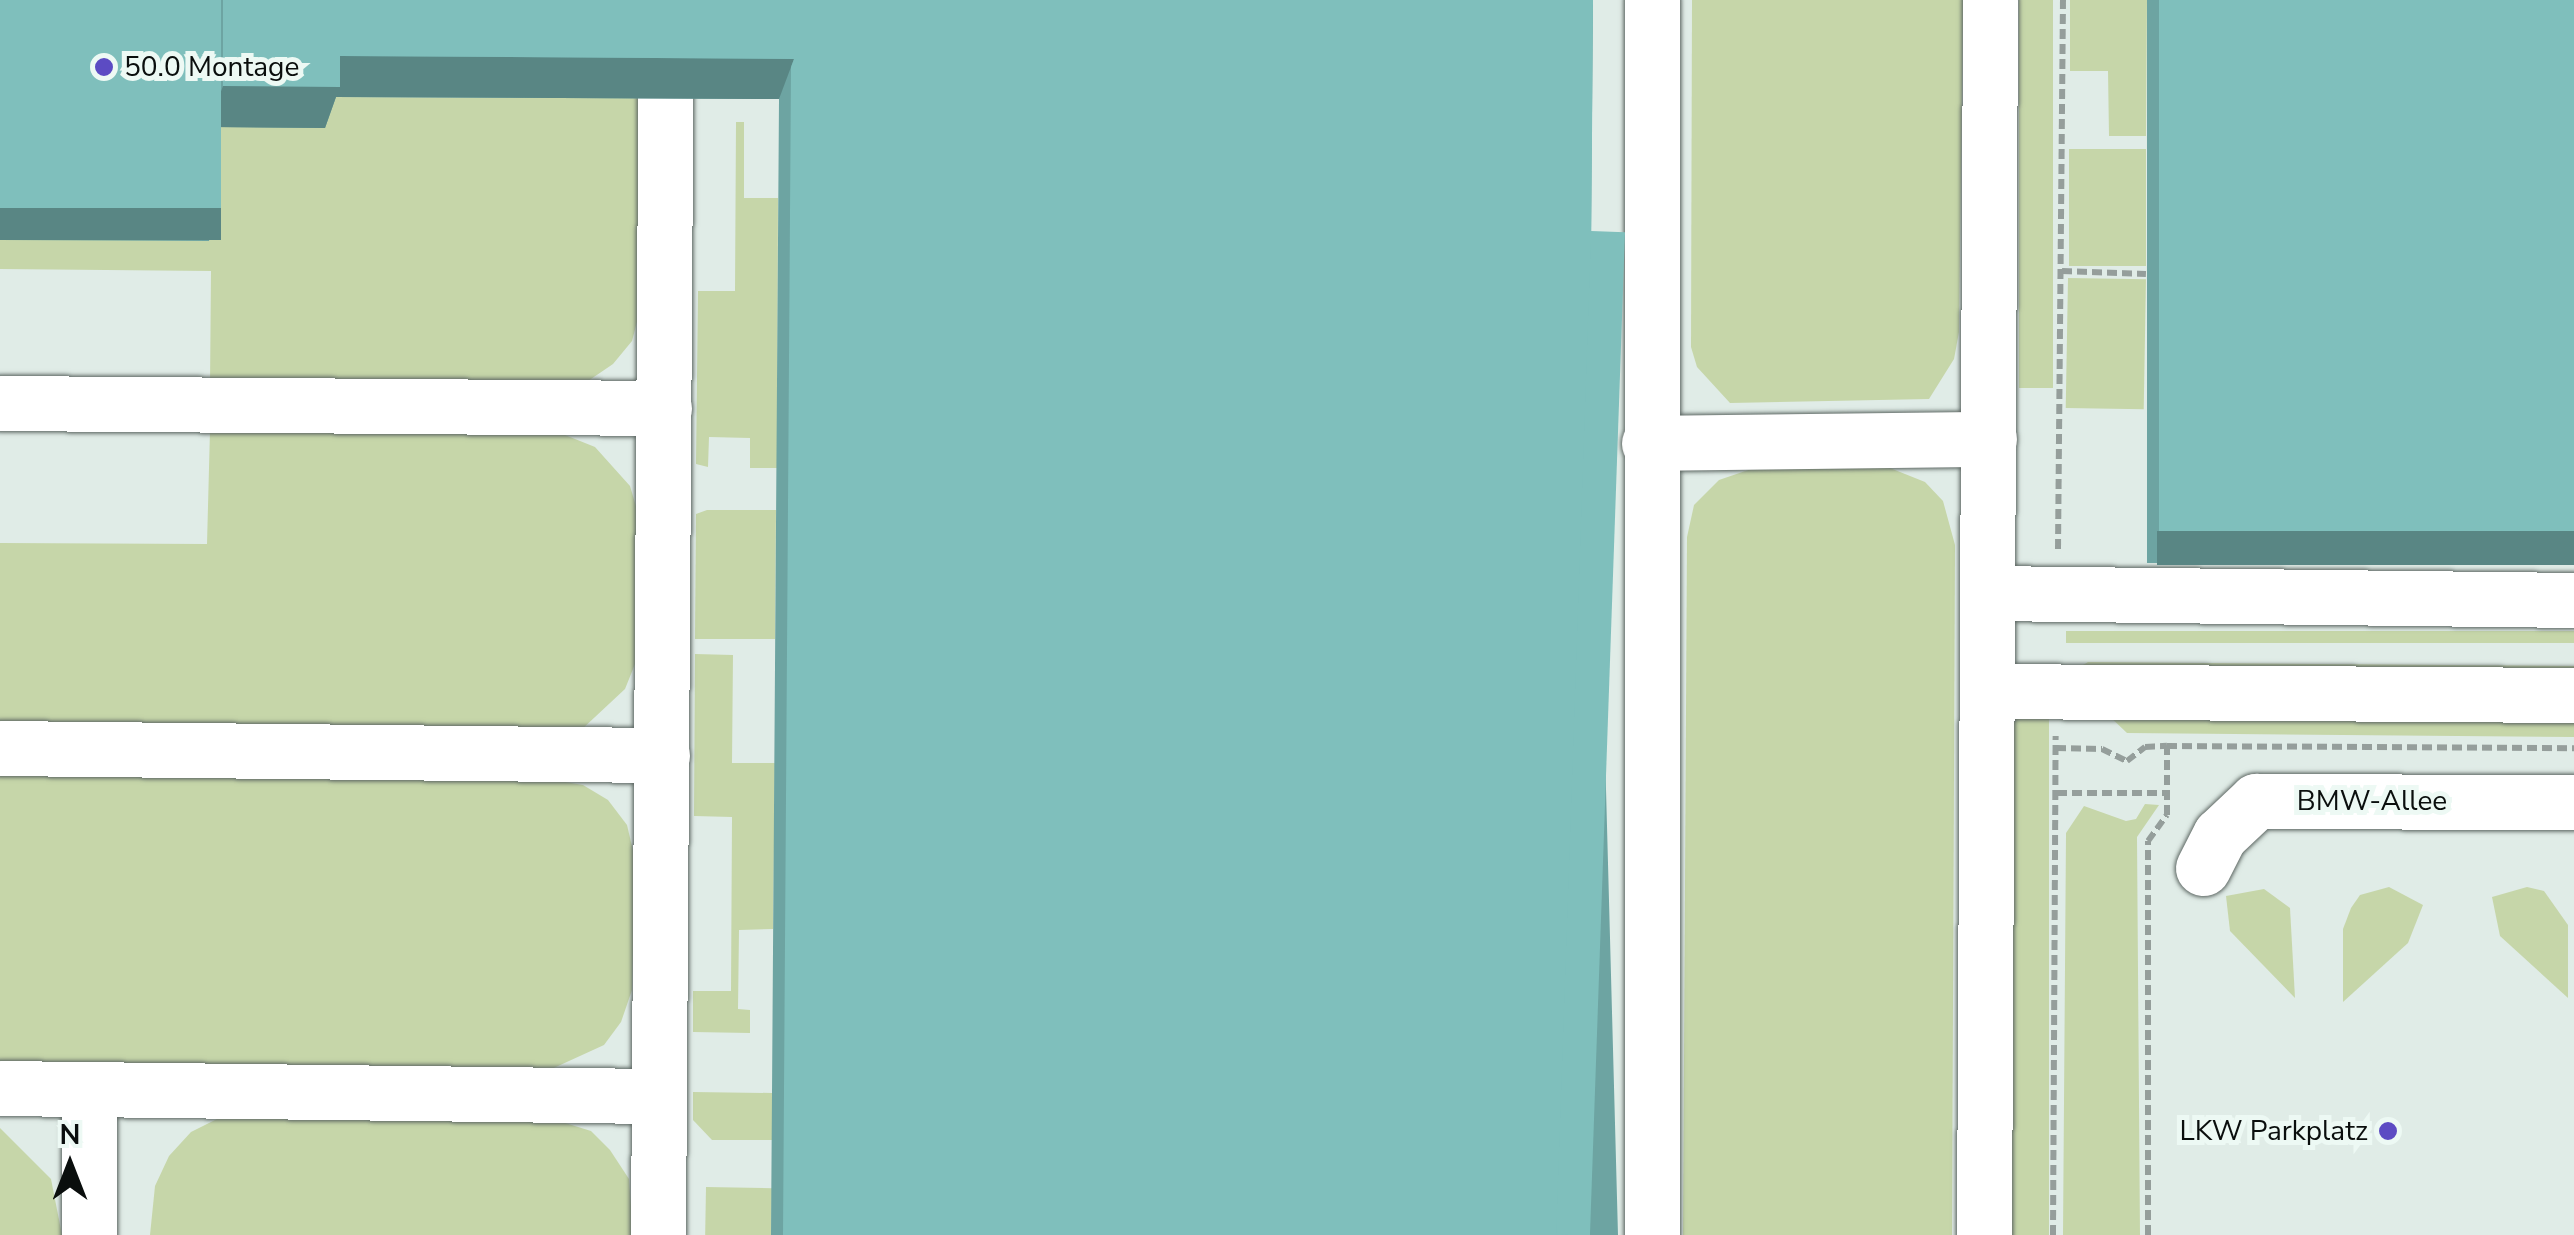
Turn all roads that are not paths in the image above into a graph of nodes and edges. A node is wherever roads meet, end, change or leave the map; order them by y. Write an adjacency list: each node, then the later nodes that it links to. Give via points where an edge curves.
1 (666, 0): 5 (lane)
2 (1652, 0): 7 (lane)
3 (1990, 0): 6 (lane)
4 (0, 403): 5 (lane)
5 (664, 408): 13 (lane)
6 (1989, 438): 7 (lane); 8 (lane)
7 (1649, 442): 21 (lane)
8 (1988, 593): 9 (lane); 10 (lane)
9 (2574, 600)
10 (1987, 691): 11 (lane); 22 (lane)
11 (2574, 695)
12 (0, 748): 13 (lane)
13 (662, 755): 18 (lane)
14 (2574, 802): 15 (lane, BMW-Allee, via 2256,801 2220,834)
15 (2203, 868)
16 (0, 1088): 17 (lane)
17 (89, 1090): 18 (lane); 19 (lane)
18 (659, 1096): 20 (lane)
19 (89, 1235)
20 (658, 1235)
21 (1652, 1235)
22 (1984, 1235)

